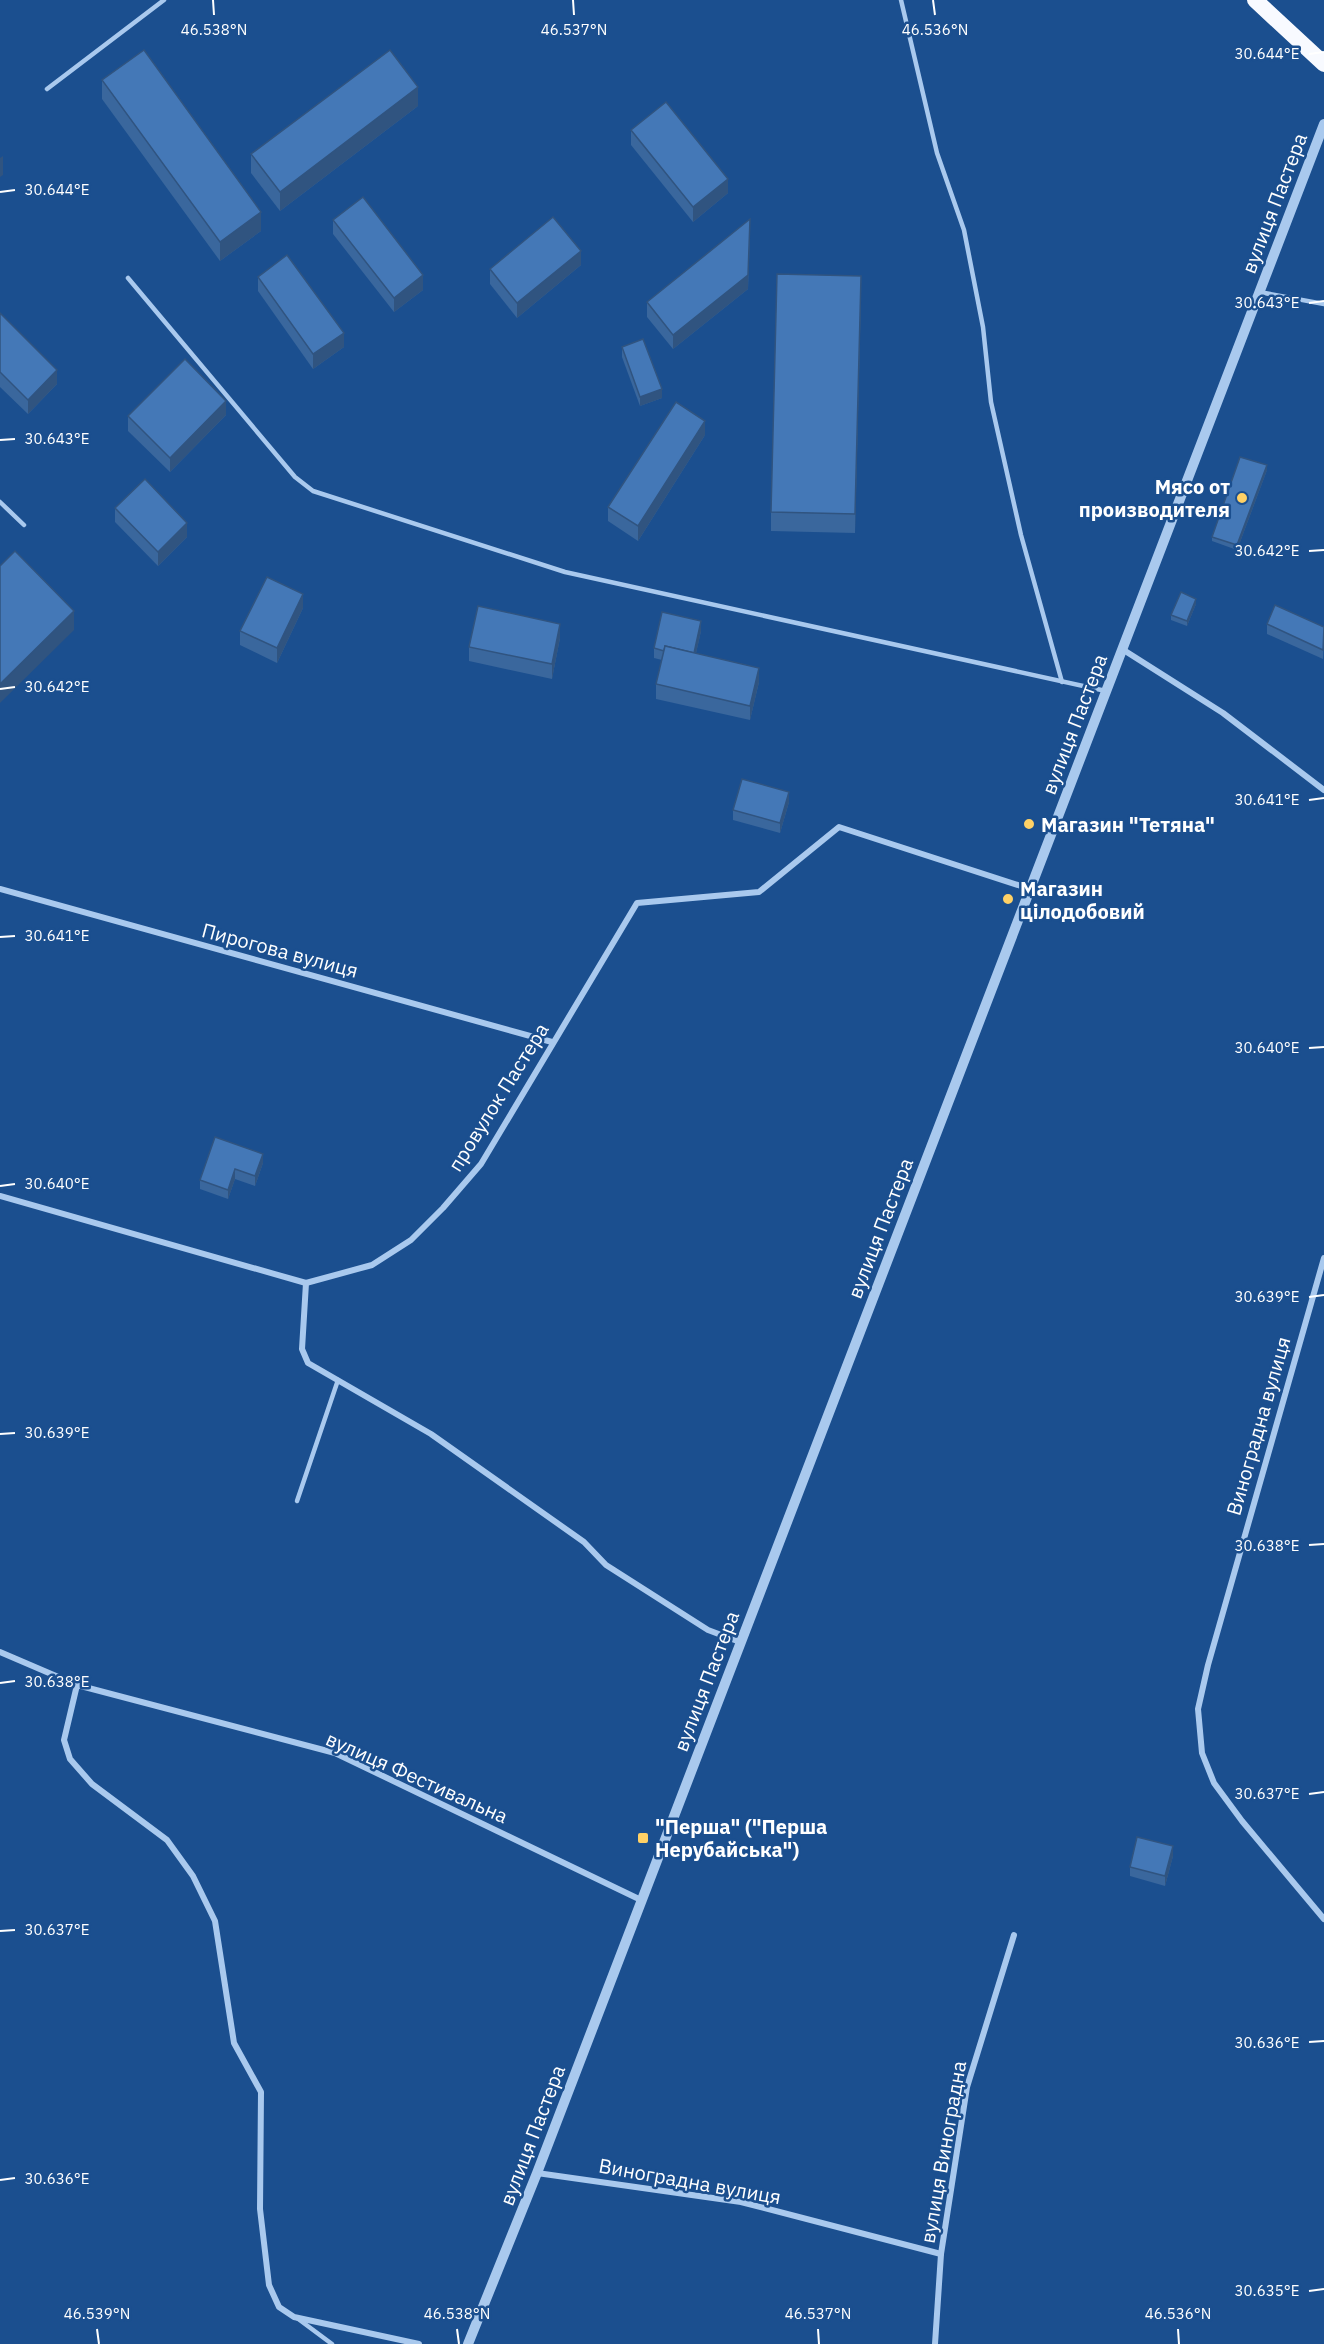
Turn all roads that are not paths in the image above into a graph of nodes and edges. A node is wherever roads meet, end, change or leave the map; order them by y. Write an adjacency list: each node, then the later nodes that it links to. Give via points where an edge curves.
1 (164, 0): 5 (lane)
2 (901, 0): 13 (lane, via 937,153 964,230 983,327 994,413 1021,535)
3 (1255, 0): 4 (highway)
4 (1324, 64)
5 (47, 89)
6 (1324, 124): 8 (street, вулиця Пастера)
7 (128, 278): 13 (lane, via 295,477 313,491 565,572)
8 (1259, 292): 9 (lane); 12 (street, вулиця Пастера)
9 (1324, 304)
10 (0, 502): 11 (lane)
11 (24, 525)
12 (1122, 649): 14 (street, вулиця Пастера); 15 (street, via 1223,713)
13 (1062, 681): 14 (lane)
14 (1106, 691): 17 (street, вулиця Пастера)
15 (1324, 790)
16 (0, 889): 18 (street, Пирогова вулиця)
17 (1030, 889): 18 (street, провулок Пастера, via 839,827 759,892 638,903); 24 (street, вулиця Пастера)
18 (552, 1042): 21 (street, провулок Пастера, via 481,1164 411,1240 372,1264)
19 (0, 1196): 21 (street)
20 (1324, 1258): 28 (street, Виноградна вулиця, via 1198,1709 1202,1753 1214,1782)
21 (306, 1283): 22 (street, via 302,1349 308,1364)
22 (338, 1380): 23 (lane); 24 (street, via 432,1434 584,1542 606,1564 708,1630)
23 (297, 1501)
24 (740, 1642): 27 (street, вулиця Пастера)
25 (0, 1652): 26 (street, вулиця Фестивальна)
26 (77, 1685): 27 (street, вулиця Фестивальна, via 335,1753); 32 (street, via 64,1740 70,1759 92,1784 167,1840 193,1876 215,1921 234,2043 261,2092 260,2209 269,2285 279,2307)
27 (641, 1900): 30 (street, вулиця Пастера)
28 (1324, 1919)
29 (1014, 1935): 31 (street, вулиця Виноградна, via 967,2087)
30 (537, 2173): 31 (street, Виноградна вулиця, via 741,2202); 35 (street, вулиця Пастера)
31 (941, 2254): 36 (street, вулиця Виноградна)
32 (294, 2317): 33 (lane); 34 (street)
33 (332, 2344)
34 (419, 2344)
35 (468, 2344)
36 (935, 2344)

